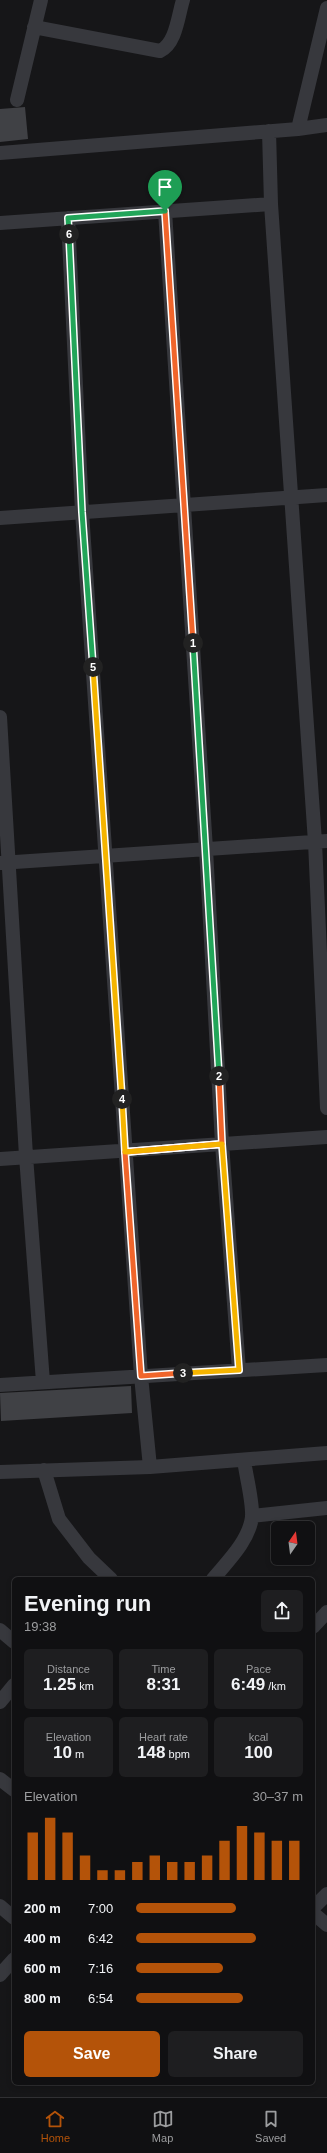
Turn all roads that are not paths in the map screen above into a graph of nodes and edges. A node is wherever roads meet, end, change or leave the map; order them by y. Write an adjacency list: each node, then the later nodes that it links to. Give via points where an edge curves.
1 (41, 0): 4 (street)
2 (183, 0): 4 (street, via 171,41 167,48 160,51)
3 (327, 8): 7 (street)
4 (34, 27): 5 (street)
5 (17, 100)
6 (327, 125): 7 (street)
7 (298, 129): 8 (street)
8 (269, 131): 9 (street); 10 (street)
9 (0, 153)
10 (271, 204): 11 (street); 15 (street)
11 (165, 211): 12 (street); 16 (street)
12 (68, 218): 13 (street); 17 (street)
13 (0, 223)
14 (327, 495): 15 (street)
15 (292, 498): 16 (street); 20 (street)
16 (184, 505): 17 (street); 21 (street)
17 (82, 512): 18 (street); 22 (street)
18 (0, 518)
19 (0, 717): 23 (street)
20 (321, 841): 21 (street); 24 (street)
21 (206, 849): 22 (street); 26 (street)
22 (106, 856): 23 (street); 27 (street)
23 (5, 863): 28 (street)
24 (327, 1108)
25 (327, 1137): 26 (street)
26 (222, 1144): 27 (street); 31 (street)
27 (125, 1152): 28 (street); 32 (street)
28 (26, 1156): 29 (street); 33 (street)
29 (0, 1159)
30 (327, 1365): 31 (street)
31 (239, 1370): 32 (street)
32 (141, 1376): 33 (street); 37 (street)
33 (43, 1382): 34 (street)
34 (0, 1385)
35 (327, 1453): 36 (street)
36 (244, 1460): 37 (street); 41 (street)
37 (150, 1467): 38 (street)
38 (44, 1470): 39 (street); 42 (street, via 59,1519)
39 (0, 1472)
40 (327, 1508): 41 (street)
41 (252, 1516): 43 (street, via 238,1548)
42 (106, 1577)
43 (215, 1577)
44 (327, 1612): 45 (street)
45 (315, 1625)
46 (0, 1630): 47 (street)
47 (12, 1640)
48 (12, 1687): 49 (street)
49 (0, 1702)
50 (0, 1779): 51 (street)
51 (12, 1788)
52 (327, 1894): 54 (street)
53 (0, 1906): 56 (street)
54 (315, 1906)
55 (315, 1915): 57 (street)
56 (12, 1916)
57 (327, 1925)
58 (12, 1961): 59 (street)
59 (0, 1975)

